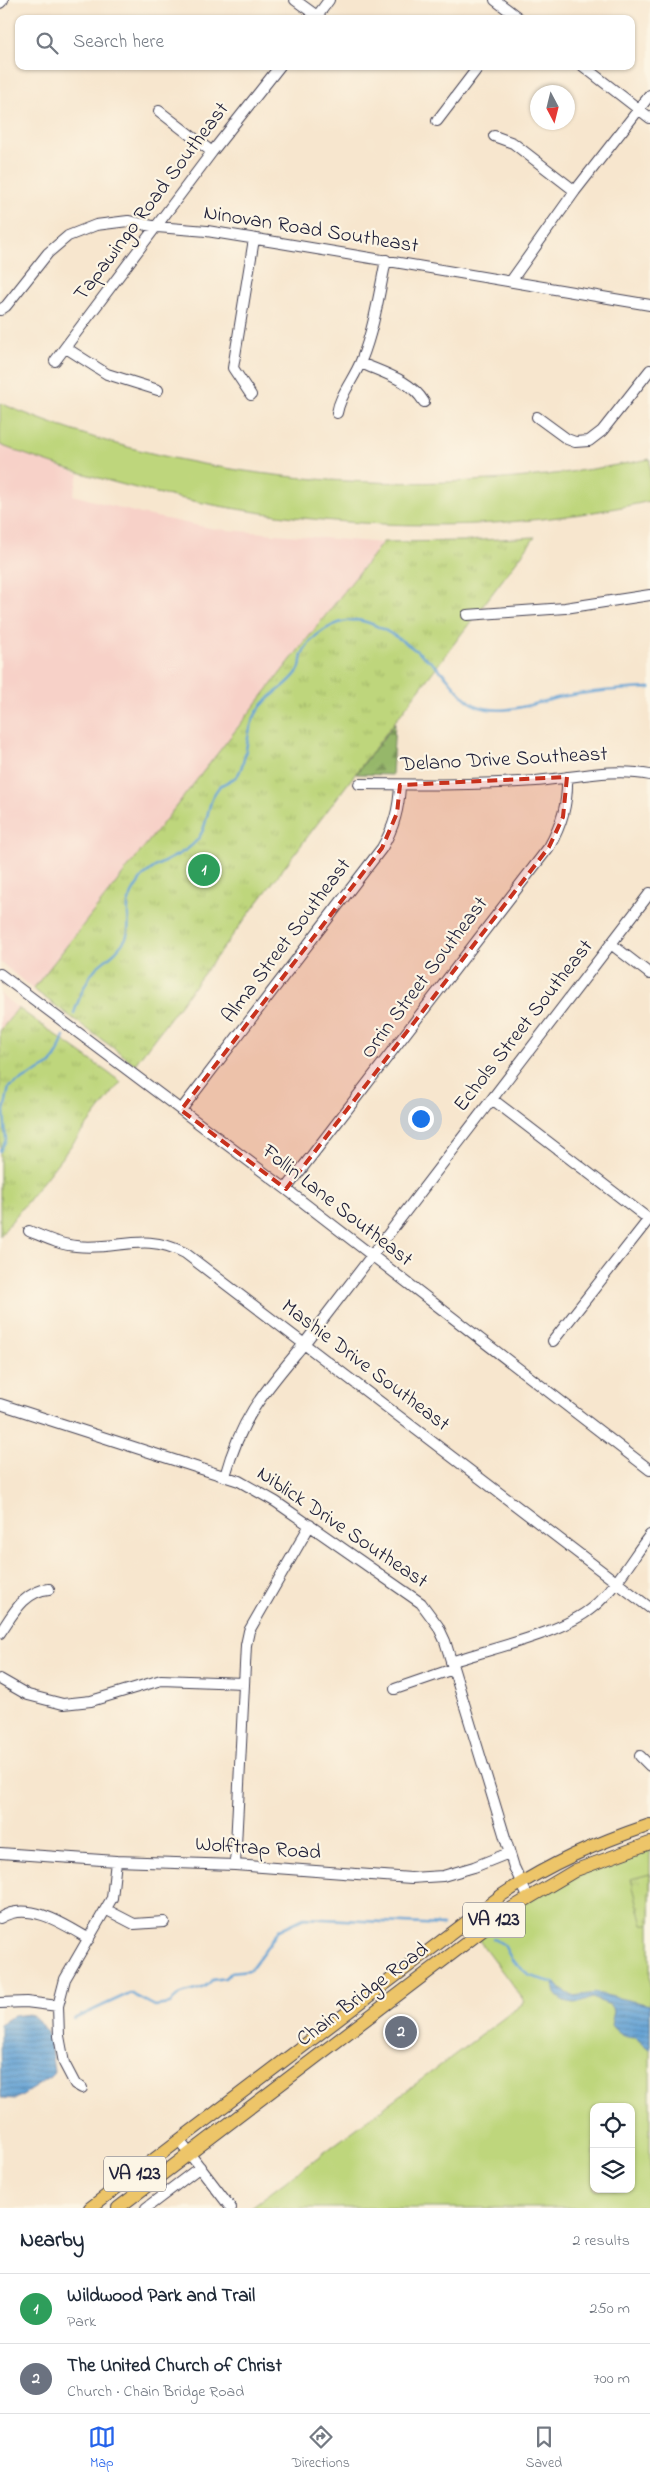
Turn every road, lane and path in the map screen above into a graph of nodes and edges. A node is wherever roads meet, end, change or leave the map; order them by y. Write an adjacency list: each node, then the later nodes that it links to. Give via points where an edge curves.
1 (2, 0): 5 (street)
2 (295, 0): 6 (street)
3 (329, 0): 7 (street)
4 (495, 0): 8 (street)
5 (0, 3)
6 (312, 15)
7 (318, 15)
8 (513, 15)
9 (277, 70): 18 (street, Tapawingo Road Southeast)
10 (476, 70): 16 (street)
11 (588, 70): 13 (street)
12 (650, 95): 13 (street)
13 (639, 110): 15 (street); 19 (street)
14 (159, 111): 18 (street)
15 (650, 118)
16 (437, 120)
17 (494, 136): 19 (street, via 513,143)
18 (212, 152): 20 (street, Tapawingo Road Southeast)
19 (575, 191): 23 (street)
20 (157, 227): 21 (street, Ninovan Road Southeast); 25 (street, Ninovan Road Southeast, via 128,221 96,225 68,236 48,253); 26 (street, Tapawingo Road Southeast)
21 (254, 239): 22 (street, Ninovan Road Southeast); 31 (street, via 233,368)
22 (386, 260): 23 (street, Ninovan Road Southeast); 28 (street, via 367,346)
23 (511, 281): 24 (street, Ninovan Road Southeast)
24 (650, 305)
25 (0, 310)
26 (66, 348): 27 (street, Tapawingo Road Southeast); 30 (street, via 107,374)
27 (55, 361)
28 (360, 363): 32 (street, via 406,383); 33 (street, via 341,397)
29 (650, 370): 34 (street, via 602,431 582,446)
30 (158, 390)
31 (251, 395)
32 (424, 402)
33 (337, 413)
34 (538, 417)
35 (650, 595): 36 (street, via 565,608)
36 (467, 615)
37 (650, 775): 38 (street, Delano Drive Southeast, via 618,772)
38 (567, 777): 40 (street, Delano Drive Southeast); 47 (street, Orrin Street Southeast, via 568,795 563,817 549,847)
39 (359, 784): 40 (street, Delano Drive Southeast)
40 (400, 785): 46 (street, Alma Street Southeast, via 397,813 382,848)
41 (650, 893): 42 (street, Echols Street Southeast)
42 (611, 944): 44 (street); 45 (street, Echols Street Southeast)
43 (0, 974): 46 (street, Follin Lane Southeast)
44 (650, 974)
45 (492, 1099): 48 (street); 50 (street, Echols Street Southeast)
46 (181, 1110): 47 (street, Follin Lane Southeast)
47 (286, 1189): 50 (street, Follin Lane Southeast)
48 (650, 1219): 51 (street)
49 (29, 1231): 52 (street, Mashie Drive Southeast, via 62,1244 77,1246 148,1241 172,1246 214,1274)
50 (371, 1254): 52 (street, Echols Street Southeast); 54 (street, Follin Lane Southeast)
51 (553, 1340)
52 (304, 1344): 55 (street, Echols Street Southeast, via 246,1418); 58 (street, Mashie Drive Southeast)
53 (0, 1404): 55 (street, Niblick Drive Southeast)
54 (650, 1470)
55 (225, 1476): 56 (street, Niblick Drive Southeast, via 249,1486)
56 (310, 1525): 62 (street, Niblick Drive Southeast, via 421,1603 438,1626); 64 (street, via 249,1631)
57 (650, 1535): 58 (street)
58 (615, 1581): 60 (street, Mashie Drive Southeast); 62 (street, via 594,1606 569,1623)
59 (49, 1589): 61 (street, via 37,1591 23,1600)
60 (650, 1608)
61 (0, 1633)
62 (452, 1665): 65 (street); 71 (street, Niblick Drive Southeast)
63 (0, 1679): 64 (street, via 28,1695 63,1704 91,1701 161,1680)
64 (244, 1683): 73 (street)
65 (395, 1689)
66 (640, 1756): 67 (street)
67 (650, 1766)
68 (650, 1825): 74 (main road, VA 123, via 579,1850)
69 (650, 1842): 75 (main road, Chain Bridge Road / VA 123, via 576,1870)
70 (0, 1853): 72 (street, Wolftrap Road)
71 (509, 1853): 73 (street, Wolftrap Road, via 466,1870 429,1878); 74 (street, Niblick Drive Southeast)
72 (116, 1861): 73 (street, Wolftrap Road); 76 (street, via 115,1886)
73 (235, 1865)
74 (520, 1883): 75 (street, Niblick Drive Southeast); 83 (main road, Chain Bridge Road / VA 123)
75 (528, 1897): 84 (main road, Chain Bridge Road / VA 123)
76 (107, 1910): 78 (street, via 134,1924); 79 (street)
77 (0, 1918): 79 (street, via 13,1911 40,1914)
78 (164, 1922)
79 (89, 1939): 81 (street, via 65,1979)
80 (0, 2003): 81 (street)
81 (58, 2006): 82 (street, via 64,2063 75,2084)
82 (82, 2088)
83 (179, 2140): 84 (street); 86 (main road, Chain Bridge Road / VA 123)
84 (189, 2154): 85 (street); 87 (main road, Chain Bridge Road / VA 123)
85 (200, 2167): 88 (street); 89 (street)
86 (90, 2208)
87 (118, 2208)
88 (146, 2208)
89 (231, 2208)

